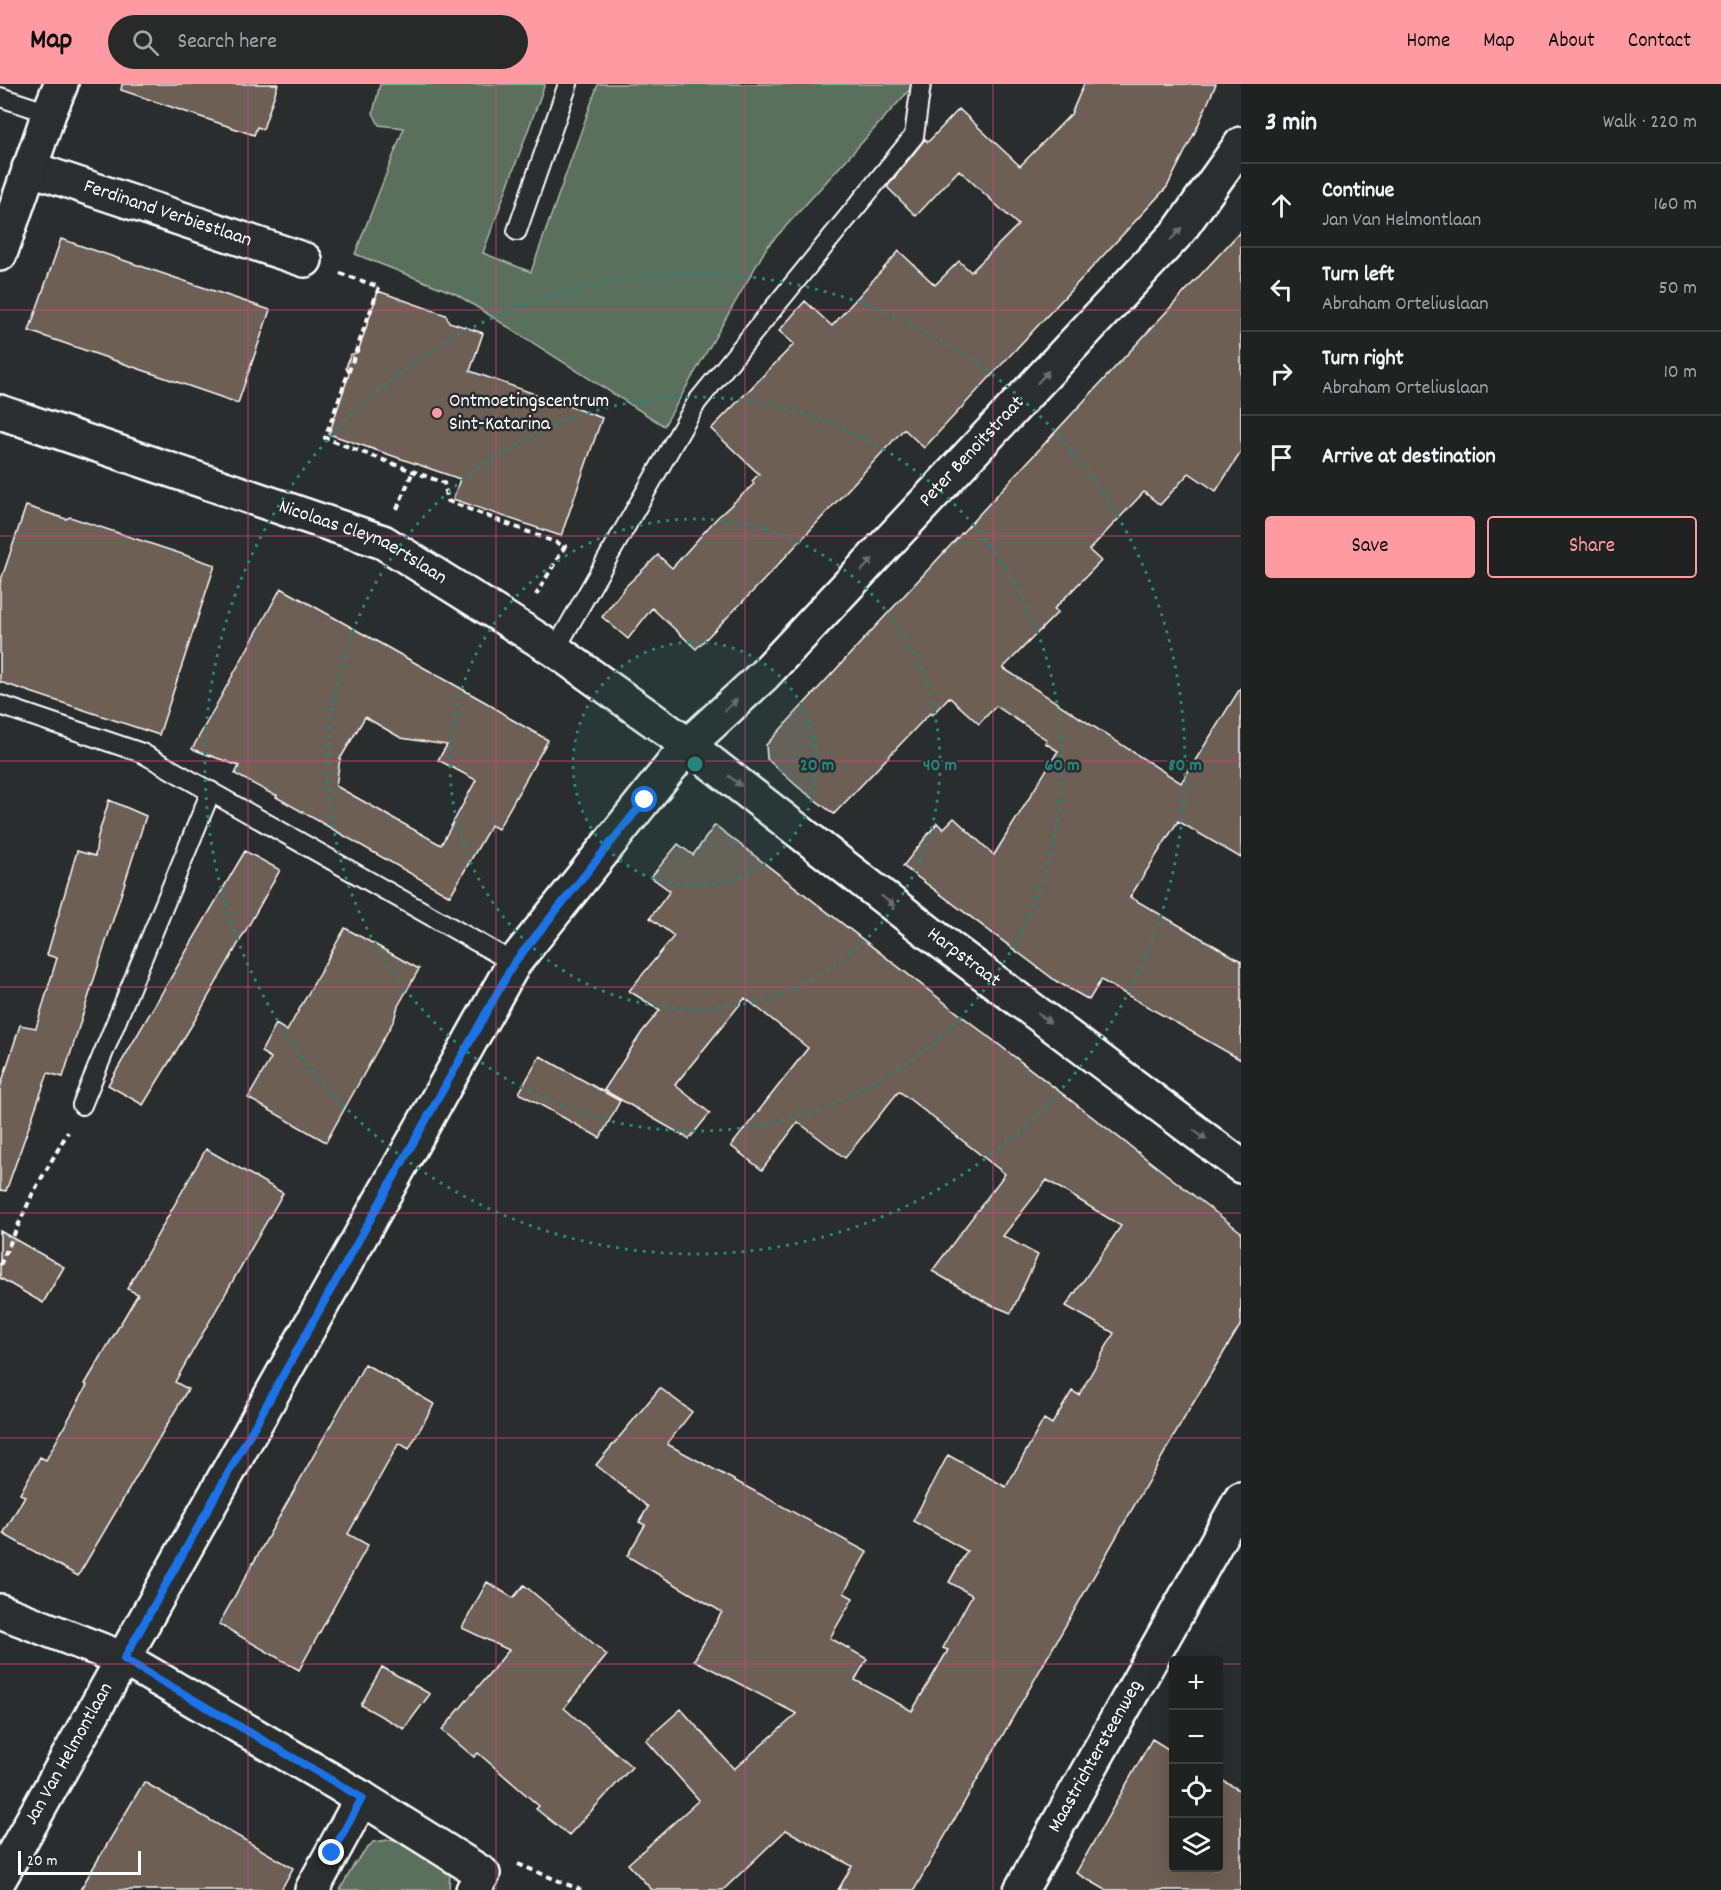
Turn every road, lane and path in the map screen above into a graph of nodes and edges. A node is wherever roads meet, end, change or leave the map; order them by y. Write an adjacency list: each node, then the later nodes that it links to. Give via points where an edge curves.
1 (568, 84): 7 (lane)
2 (921, 84): 11 (lane, via 914,136 697,402)
3 (0, 97): 4 (lane)
4 (55, 99): 6 (street)
5 (1241, 144): 14 (street, Peter Benoitstraat, one-way to 5, via 764,675 1179,231)
6 (30, 168): 8 (street); 9 (street, Ferdinand Verbiestlaan)
7 (517, 231)
8 (0, 254)
9 (305, 260): 11 (path, via 379,287 325,438 444,483 448,501 565,546 535,596)
10 (0, 412): 12 (street, Nicolaas Cleynaertslaan, via 383,542)
11 (573, 619): 12 (lane)
12 (555, 650): 14 (street, Nicolaas Cleynaertslaan)
13 (0, 705): 15 (lane, via 142,753)
14 (688, 745): 16 (street, Jan Van Helmontlaan); 18 (street, Harpstraat, one-way to 18, via 931,934)
15 (211, 791): 16 (lane); 17 (lane)
16 (514, 963): 22 (street, Jan Van Helmontlaan)
17 (82, 1105): 19 (path, via 33,1193)
18 (1241, 1166)
19 (0, 1265)
20 (1241, 1499): 27 (street, Maastrichtersteenweg)
21 (0, 1611): 22 (street)
22 (124, 1659): 23 (street); 24 (street, Jan Van Helmontlaan)
23 (362, 1798): 25 (street); 26 (street, via 483,1874)
24 (0, 1878)
25 (312, 1890)
26 (473, 1890)
27 (1021, 1890)

